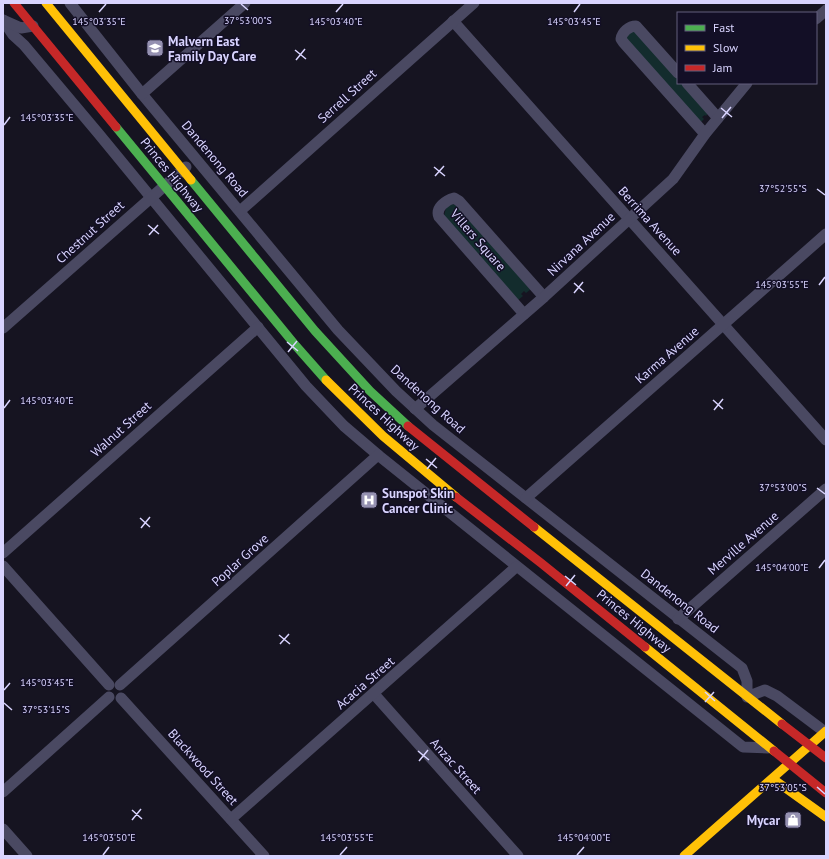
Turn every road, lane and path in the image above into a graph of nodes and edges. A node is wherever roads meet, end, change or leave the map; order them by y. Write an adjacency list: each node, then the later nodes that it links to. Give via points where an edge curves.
1 (14, 3): 10 (main road, Princes Highway)
2 (46, 3): 18 (main road, Princes Highway)
3 (70, 3): 14 (street, Dandenong Road)
4 (245, 3): 14 (street)
5 (474, 3): 9 (street, Serrell Street)
6 (826, 10): 7 (street)
7 (817, 17)
8 (3, 20): 10 (street, via 21,28); 20 (street)
9 (453, 21): 21 (street, Serrell Street); 22 (street, Berrima Avenue)
10 (33, 26): 19 (main road, Princes Highway)
11 (677, 72): 16 (street, via 636,26 630,27 623,34 623,42)
12 (688, 84): 15 (street)
13 (746, 84): 15 (street, Nirvana Avenue)
14 (142, 94): 17 (street, Dandenong Road)
15 (718, 118): 16 (street, Nirvana Avenue)
16 (705, 134): 22 (street, Nirvana Avenue, via 673,179)
17 (196, 159): 18 (street, Chestnut Street); 21 (street, Dandenong Road)
18 (183, 170): 19 (street, Chestnut Street); 44 (main road, Princes Highway, via 315,331 370,391 458,470)
19 (164, 185): 20 (street, Chestnut Street); 39 (main road, Princes Highway, via 296,346 383,436)
20 (151, 197): 28 (street); 29 (street, Chestnut Street)
21 (240, 211): 30 (street, Dandenong Road, via 338,330)
22 (629, 218): 25 (street, Nirvana Avenue); 27 (street, Berrima Avenue)
23 (822, 237): 24 (street); 27 (street, Karma Avenue)
24 (826, 249)
25 (544, 297): 26 (street, Nirvana Avenue); 26 (street, Villers Square, via 459,201 449,199 438,209 439,217)
26 (524, 314): 30 (street, Nirvana Avenue)
27 (724, 325): 31 (street, Berrima Avenue); 34 (street, Karma Avenue)
28 (258, 327): 32 (street, via 329,411); 35 (street, Walnut Street)
29 (3, 328)
30 (415, 409): 34 (street, Dandenong Road)
31 (826, 440)
32 (378, 456): 37 (street); 42 (street, Poplar Grove)
33 (826, 489): 38 (street, Merville Avenue)
34 (526, 498): 38 (street, Dandenong Road)
35 (3, 553)
36 (3, 566): 41 (street)
37 (516, 567): 40 (street); 43 (street, Acacia Street)
38 (678, 619): 44 (street, Dandenong Road, via 742,668 747,681)
39 (652, 652): 40 (street); 49 (main road, Princes Highway)
40 (648, 671): 49 (street, via 743,747)
41 (109, 685): 42 (street, via 114,682); 45 (street, via 106,692)
42 (120, 685): 46 (street, via 123,693)
43 (374, 694): 56 (street, Acacia Street); 60 (street, Anzac Street)
44 (747, 697): 47 (street, via 765,690); 48 (main road, Princes Highway)
45 (108, 698): 46 (street); 53 (street)
46 (120, 698): 56 (street, Blackwood Street)
47 (825, 731): 48 (main road)
48 (810, 745): 50 (main road, Princes Highway); 51 (main road)
49 (771, 748): 51 (main road, Princes Highway)
50 (826, 758)
51 (790, 764): 52 (main road); 54 (main road, Princes Highway)
52 (773, 779): 55 (main road); 61 (main road)
53 (3, 792)
54 (826, 793)
55 (826, 818)
56 (232, 819): 59 (street, Blackwood Street)
57 (3, 829): 58 (street)
58 (27, 856)
59 (264, 856)
60 (518, 856)
61 (684, 856)

